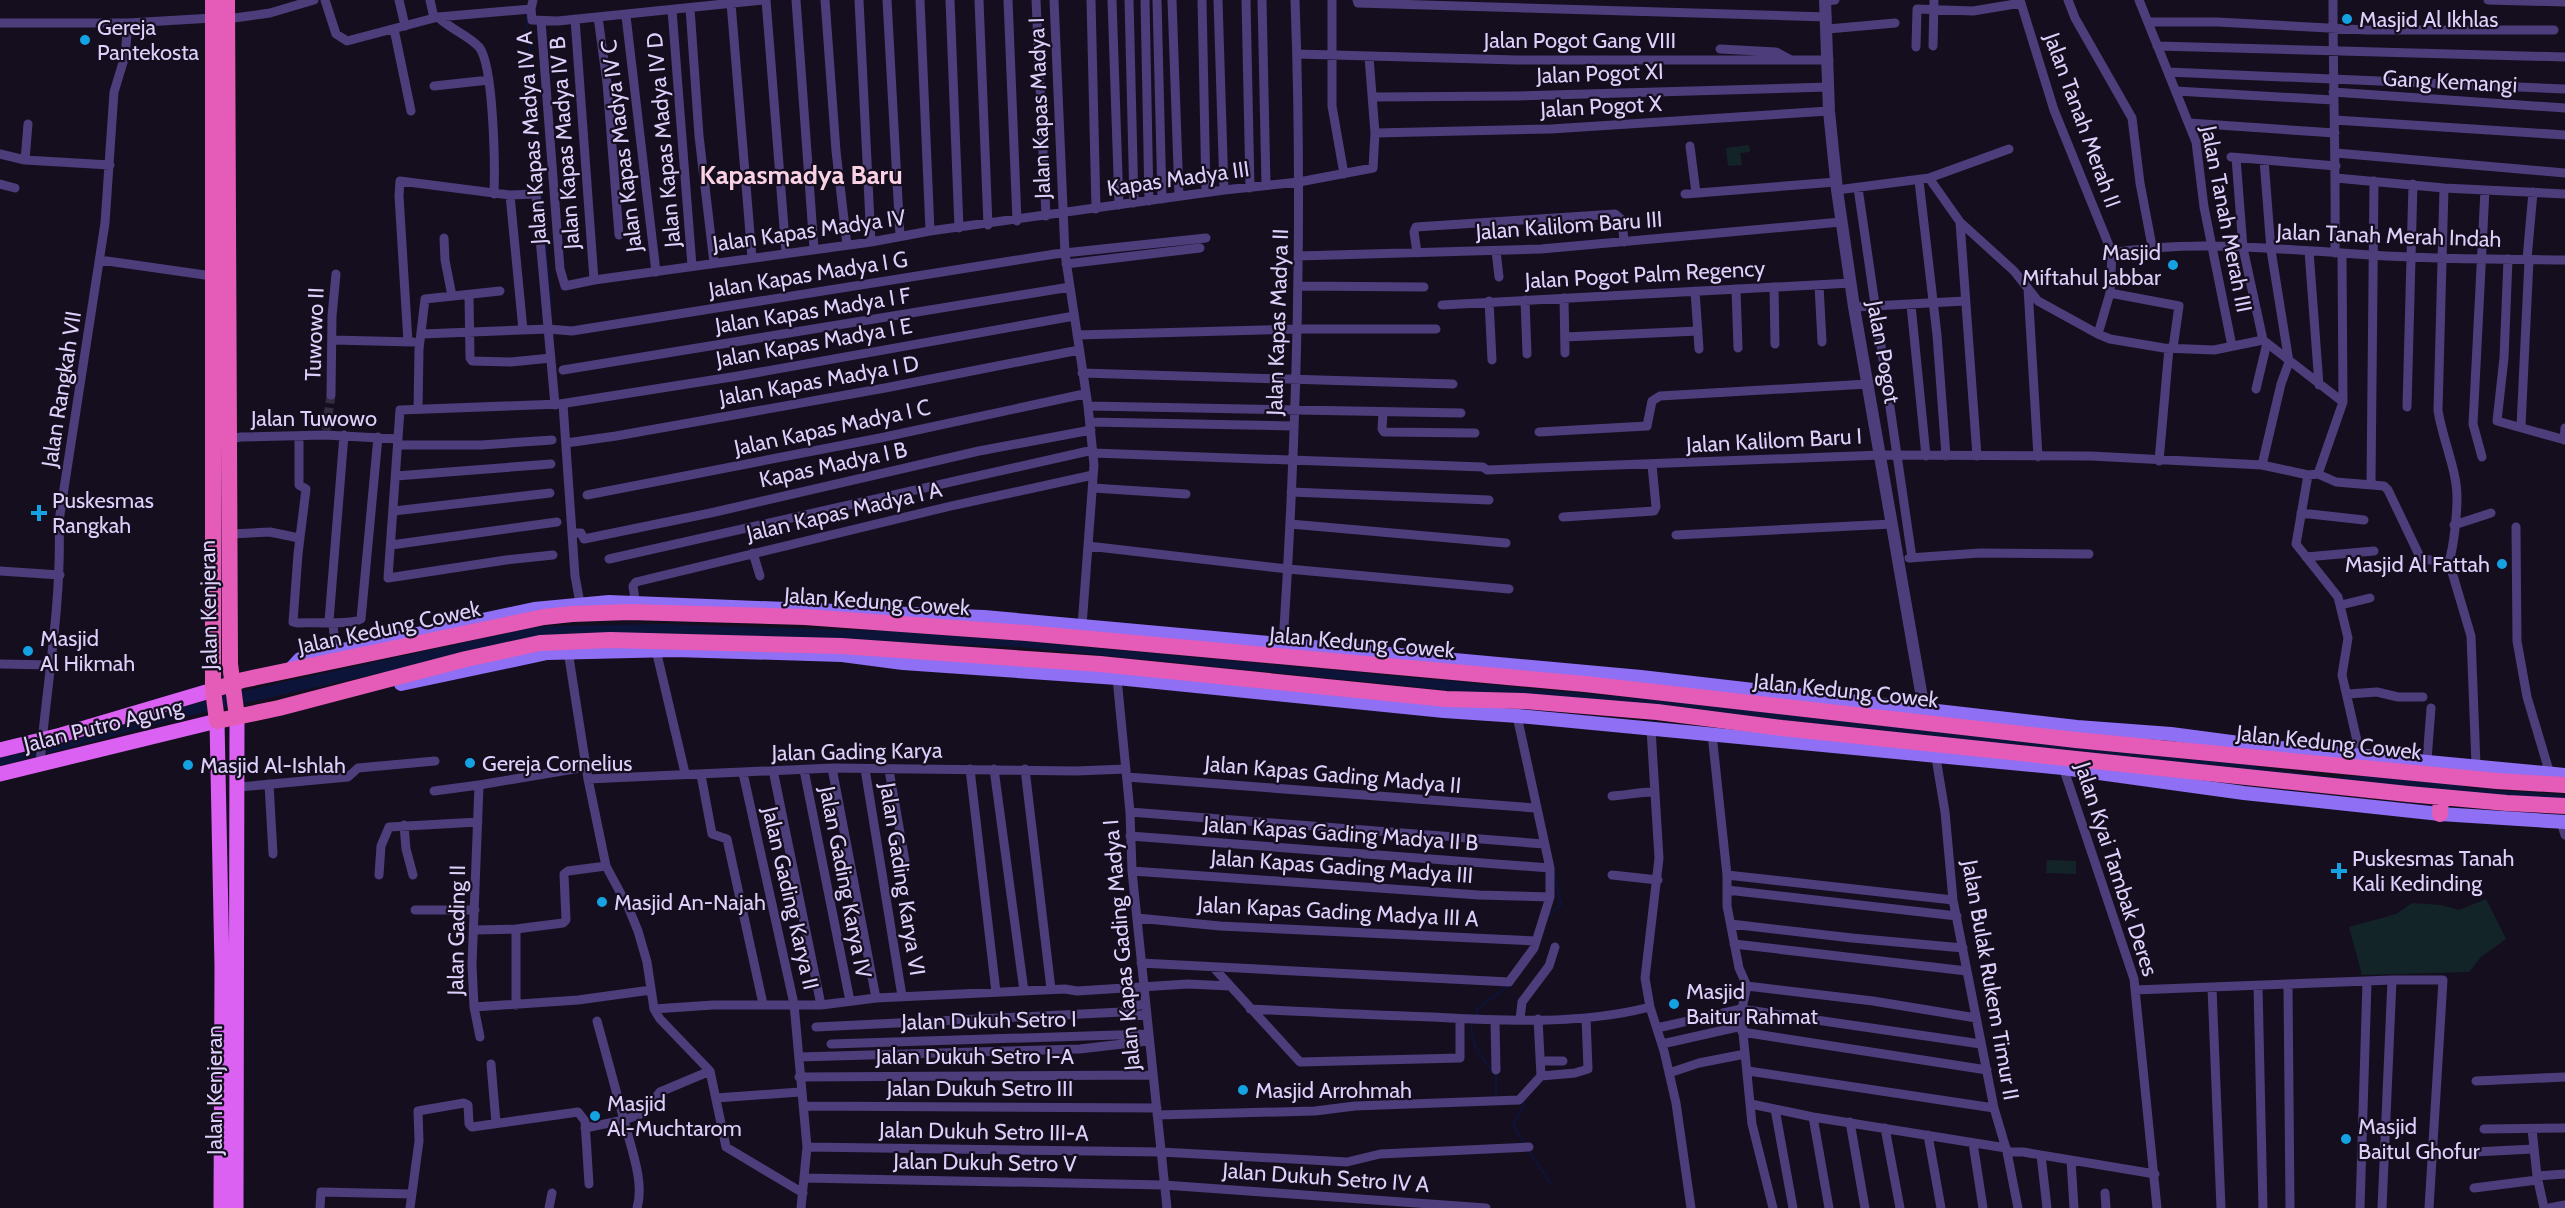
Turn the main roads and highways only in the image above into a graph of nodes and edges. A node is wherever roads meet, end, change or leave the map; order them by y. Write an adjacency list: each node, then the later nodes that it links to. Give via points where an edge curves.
1 (213, 0): 3 (highway, Jalan Kenjeran)
2 (227, 0): 3 (highway, Jalan Kenjeran)
3 (220, 18): 13 (highway, Jalan Kenjeran); 14 (highway, Jalan Kenjeran, via 213,276)
4 (576, 607): 5 (highway, Jalan Kedung Cowek); 12 (highway, Jalan Kedung Cowek); 12 (main road, Jalan Kedung Cowek, via 534,609 300,659)
5 (636, 607): 6 (highway, Jalan Kedung Cowek); 11 (main road, Jalan Kedung Cowek, via 886,612 1082,626 1283,644)
6 (897, 625): 7 (highway, Jalan Kedung Cowek); 9 (highway, via 990,635)
7 (1017, 640): 10 (highway, via 1017,653); 11 (highway, Jalan Kedung Cowek)
8 (635, 645): 9 (highway, Jalan Kedung Cowek); 15 (main road, Jalan Kedung Cowek, via 528,656 335,698); 15 (highway, Jalan Kedung Cowek, via 574,640 540,643); 16 (main road, Jalan Kedung Cowek, via 656,650 842,655)
9 (989, 647): 10 (highway, Jalan Kedung Cowek)
10 (1100, 664): 16 (highway, Jalan Kedung Cowek)
11 (1457, 667): 20 (highway, Jalan Kedung Cowek, via 1586,684); 20 (main road, Jalan Kedung Cowek, via 1652,679 1924,709)
12 (290, 670): 13 (highway)
13 (232, 686): 14 (highway); 18 (highway, Jalan Kenjeran)
14 (213, 692): 19 (highway, Jalan Kenjeran); 21 (main road, Jalan Putro Agung, via 41,742)
15 (320, 696): 18 (highway)
16 (1445, 705): 17 (highway, Jalan Kedung Cowek)
17 (1520, 710): 22 (main road, Jalan Kedung Cowek, via 1651,729 1936,758); 22 (highway, Jalan Kedung Cowek, via 1658,712)
18 (237, 714): 19 (highway); 30 (main road, Jalan Kenjeran, via 239,787)
19 (216, 718): 23 (main road, Jalan Putro Agung, via 40,760); 30 (main road, Jalan Kenjeran)
20 (2077, 733): 24 (main road, Jalan Kedung Cowek, via 2171,734 2269,747); 26 (highway, Jalan Kedung Cowek)
21 (0, 750)
22 (2062, 763): 26 (highway, Jalan Kedung Cowek); 28 (main road, Jalan Kedung Cowek, via 2244,793)
23 (0, 774)
24 (2358, 774): 25 (main road, Jalan Kedung Cowek, via 2427,760); 26 (highway, Jalan Kedung Cowek); 27 (highway, Jalan Kedung Cowek); 28 (highway, Jalan Kedung Cowek)
25 (2565, 775)
26 (2337, 777)
27 (2565, 785)
28 (2441, 805): 29 (highway, Jalan Kedung Cowek)
29 (2564, 821)
30 (229, 1157): 31 (main road, Jalan Kenjeran)
31 (229, 1183): 32 (main road, Jalan Kenjeran); 33 (main road, Jalan Kenjeran)
32 (221, 1208)
33 (236, 1208)

